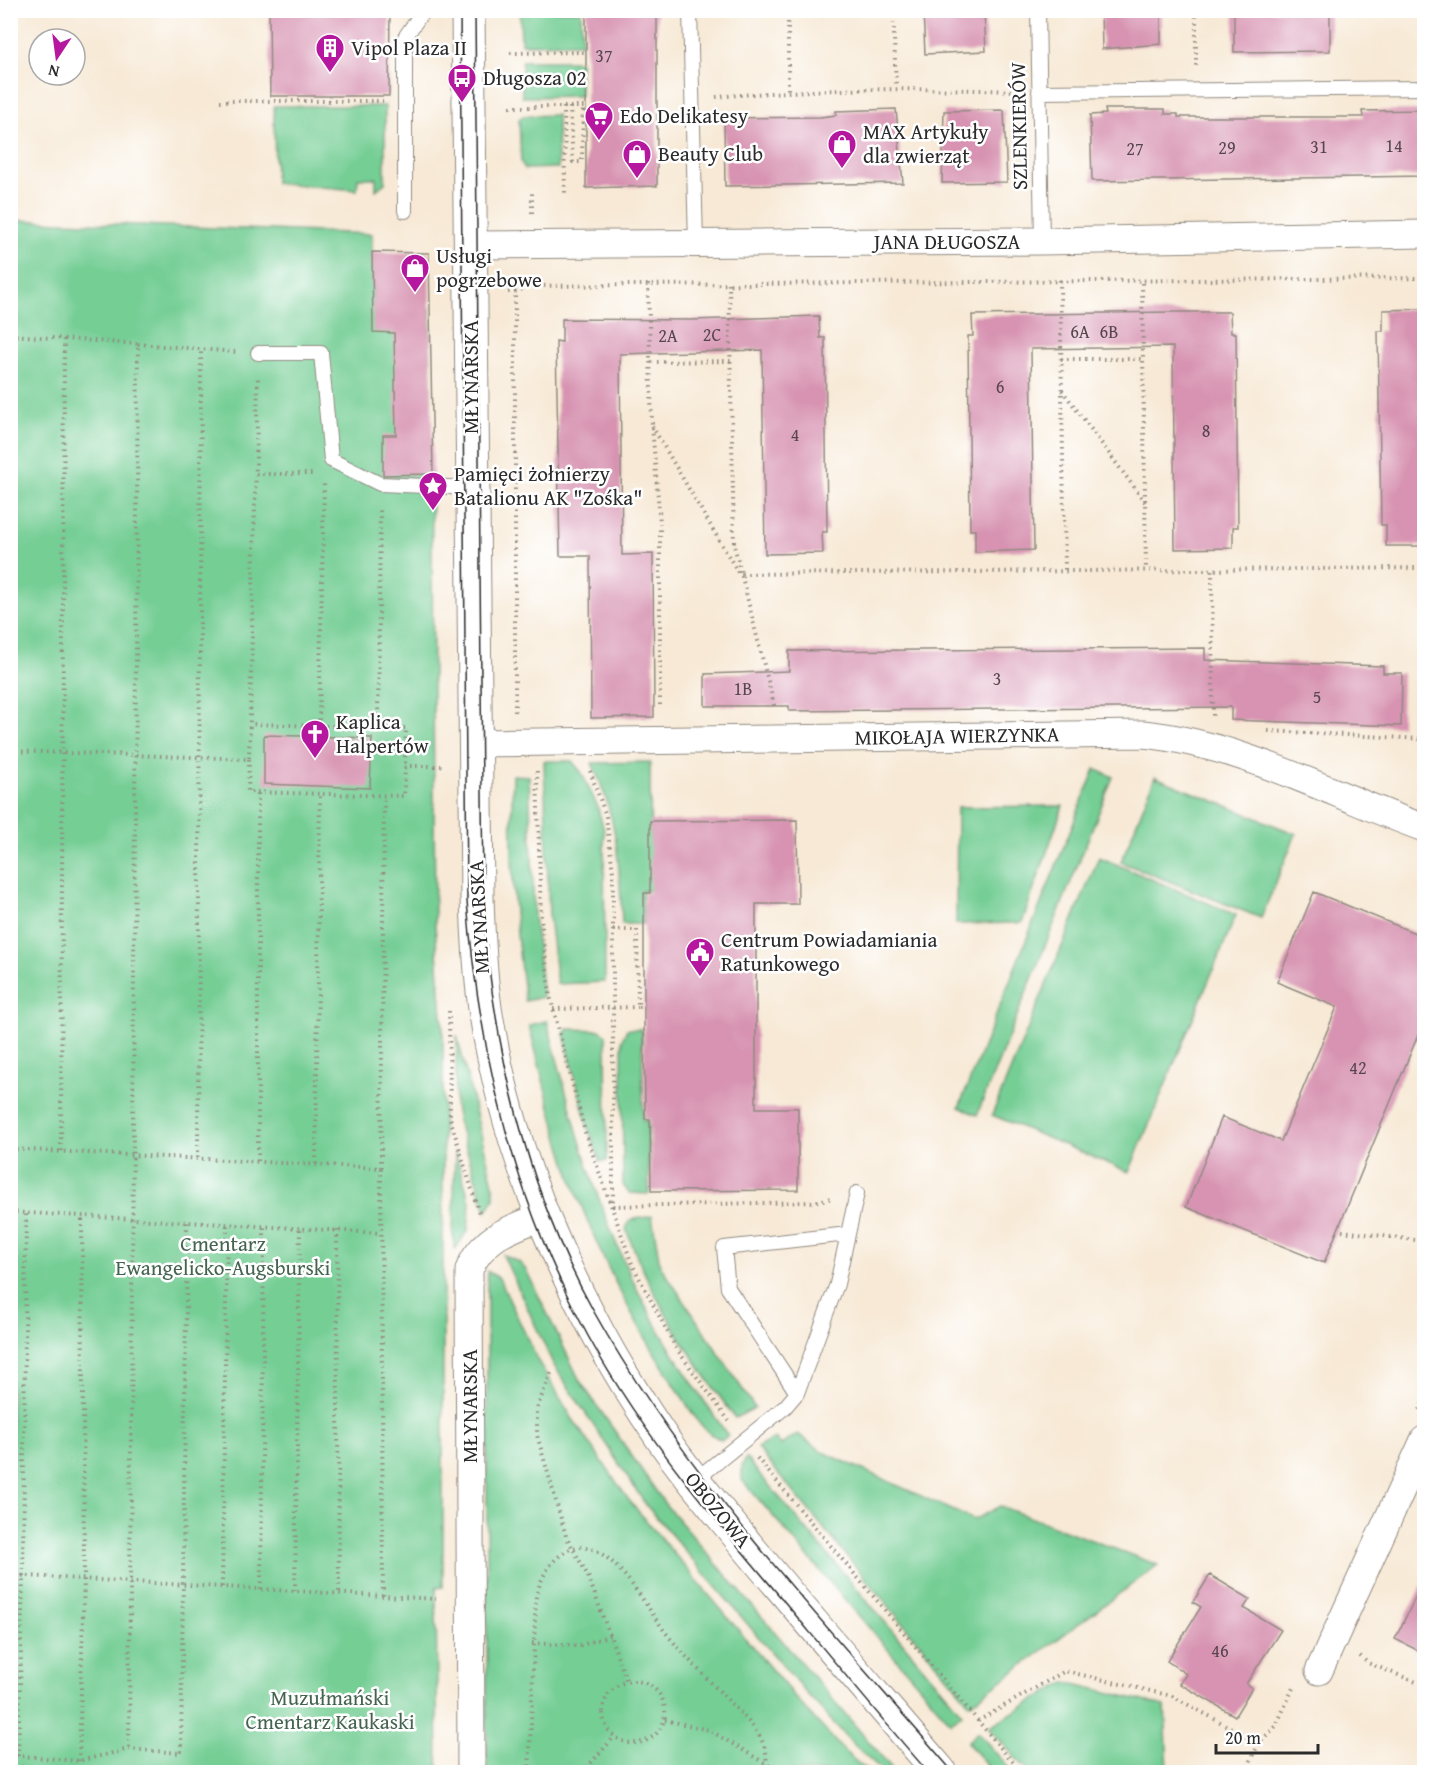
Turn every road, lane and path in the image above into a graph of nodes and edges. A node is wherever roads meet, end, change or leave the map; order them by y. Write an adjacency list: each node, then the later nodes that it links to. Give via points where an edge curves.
1 (424, 10): 16 (lane, via 405,37)
2 (468, 10): 28 (street, MŁYNARSKA)
3 (690, 10): 27 (lane)
4 (788, 10): 12 (path)
5 (893, 10): 10 (path)
6 (1038, 10): 14 (lane, SZLENKIERÓW)
7 (1196, 10): 13 (path)
8 (586, 52): 9 (path)
9 (510, 53)
10 (897, 87): 12 (path); 14 (path)
11 (1425, 88): 13 (lane)
12 (788, 90): 20 (path, via 714,97)
13 (1196, 90): 14 (lane)
14 (1039, 92): 26 (lane, SZLENKIERÓW)
15 (220, 101): 16 (path)
16 (405, 101): 23 (lane)
17 (510, 107): 18 (path)
18 (564, 107): 19 (path); 22 (path)
19 (570, 107): 19 (path, via 573,162 582,162 585,107)
20 (714, 108)
21 (532, 193): 24 (path)
22 (565, 194)
23 (405, 211)
24 (531, 220)
25 (1425, 234): 26 (street, JANA DŁUGOSZA)
26 (1042, 241): 27 (street, JANA DŁUGOSZA)
27 (696, 244): 28 (street, JANA DŁUGOSZA)
28 (470, 245): 48 (street, MŁYNARSKA)
29 (1060, 280): 40 (path)
30 (729, 283): 43 (path)
31 (1142, 283): 41 (path)
32 (648, 284): 42 (path)
33 (508, 292): 34 (path)
34 (515, 292)
35 (10, 335): 36 (path)
36 (64, 339): 37 (path); 65 (path)
37 (138, 344): 38 (path); 66 (path)
38 (201, 349): 39 (path); 67 (path)
39 (258, 353): 46 (path); 47 (lane, via 321,353 331,460)
40 (1061, 359): 41 (path); 44 (path)
41 (1143, 360): 49 (path)
42 (651, 362): 43 (path); 45 (path)
43 (731, 362): 54 (path, via 734,545)
44 (1062, 390): 49 (path); 51 (path)
45 (652, 426): 54 (path); 62 (path, via 660,523)
46 (255, 474): 56 (path); 57 (path, via 324,474)
47 (380, 484): 48 (lane); 58 (path)
48 (471, 488): 63 (street, MŁYNARSKA)
49 (1145, 503): 52 (path)
50 (1425, 568): 53 (path)
51 (1065, 570): 52 (path); 54 (path)
52 (1146, 570): 53 (path)
53 (1212, 570): 55 (path)
54 (740, 574): 60 (path)
55 (1213, 718)
56 (250, 724): 57 (path); 68 (path)
57 (319, 726): 58 (path)
58 (378, 728): 70 (path, via 406,728)
59 (1260, 730): 61 (path)
60 (783, 738): 62 (street, MIKOŁAJA WIERZYNKA); 75 (street, MIKOŁAJA WIERZYNKA, via 1131,734 1177,738 1221,748)
61 (1425, 739)
62 (660, 740): 63 (street, MIKOŁAJA WIERZYNKA)
63 (473, 743): 92 (street, MŁYNARSKA, via 485,1009 515,1138)
64 (10, 751): 65 (path)
65 (61, 752): 66 (path); 82 (path)
66 (135, 754): 67 (path); 83 (path)
67 (197, 756): 68 (path); 84 (path)
68 (249, 759): 72 (path, via 248,792)
69 (588, 764): 76 (path, via 606,816 613,872)
70 (404, 766): 71 (path); 74 (path, via 404,796)
71 (446, 766)
72 (258, 792): 73 (path); 85 (path)
73 (320, 794): 74 (path); 86 (path)
74 (384, 796): 87 (path)
75 (1425, 828)
76 (613, 930): 77 (path); 78 (path, via 637,930)
77 (613, 1007): 78 (path); 80 (path); 88 (path, via 612,1206 813,1202)
78 (638, 1007): 79 (path)
79 (645, 1007)
80 (553, 1009)
81 (10, 1149): 82 (path)
82 (60, 1151): 83 (path)
83 (133, 1155): 84 (path); 93 (path)
84 (198, 1158): 85 (path)
85 (258, 1161): 86 (path)
86 (316, 1164): 87 (path)
87 (381, 1168): 100 (path)
88 (856, 1193): 101 (lane)
89 (10, 1212): 90 (path)
90 (26, 1213): 91 (path); 109 (path)
91 (82, 1216): 93 (path); 110 (path)
92 (543, 1216): 106 (street, OBOZOWA, via 578,1295 618,1369); 131 (street, MŁYNARSKA, via 487,1241 476,1253 469,1270)
93 (132, 1219): 94 (path); 111 (path)
94 (187, 1222): 95 (path); 112 (path)
95 (227, 1224): 96 (path); 113 (path)
96 (264, 1226): 97 (path); 114 (path)
97 (300, 1229): 98 (path); 115 (path)
98 (337, 1230): 100 (path); 116 (path)
99 (1342, 1231): 102 (path)
100 (381, 1233): 117 (path)
101 (848, 1234): 104 (lane, via 837,1284); 104 (lane, via 724,1248 729,1288)
102 (1425, 1241)
103 (551, 1373): 107 (path, via 540,1395 536,1422 554,1500)
104 (797, 1393): 106 (lane)
105 (1425, 1440): 121 (street)
106 (694, 1481): 136 (street, OBOZOWA)
107 (572, 1548): 119 (path, via 588,1576); 120 (path, via 558,1557 540,1582); 130 (path, via 596,1551 615,1563 680,1650 761,1739)
108 (10, 1575): 109 (path)
109 (23, 1575): 110 (path); 128 (path)
110 (84, 1579): 111 (path); 129 (path)
111 (130, 1581): 112 (path); 126 (path)
112 (184, 1584): 113 (path); 126 (path, via 181,1753)
113 (222, 1587): 114 (path)
114 (261, 1589): 115 (path)
115 (295, 1591): 116 (path)
116 (339, 1594): 117 (path)
117 (383, 1596): 118 (path)
118 (436, 1599)
119 (610, 1635): 120 (path, via 580,1646); 122 (path)
120 (532, 1644): 132 (path)
121 (1319, 1671): 125 (path, via 1294,1686 1276,1726)
122 (627, 1682): 123 (path, via 647,1684 656,1690 662,1698); 124 (path, via 616,1688 604,1707 607,1728)
123 (664, 1720): 124 (path, via 650,1739 638,1743); 130 (path, via 709,1730)
124 (615, 1736): 133 (path)
125 (1259, 1743): 137 (path, via 1172,1696 1065,1671 978,1721); 138 (path)
126 (129, 1749): 129 (path)
127 (10, 1755): 128 (path)
128 (18, 1756): 129 (path)
129 (79, 1761)
130 (767, 1765): 134 (path); 135 (path)
131 (471, 1773)
132 (529, 1773)
133 (583, 1773)
134 (764, 1773)
135 (780, 1773)
136 (940, 1773)
137 (1021, 1773)
138 (1245, 1773)

